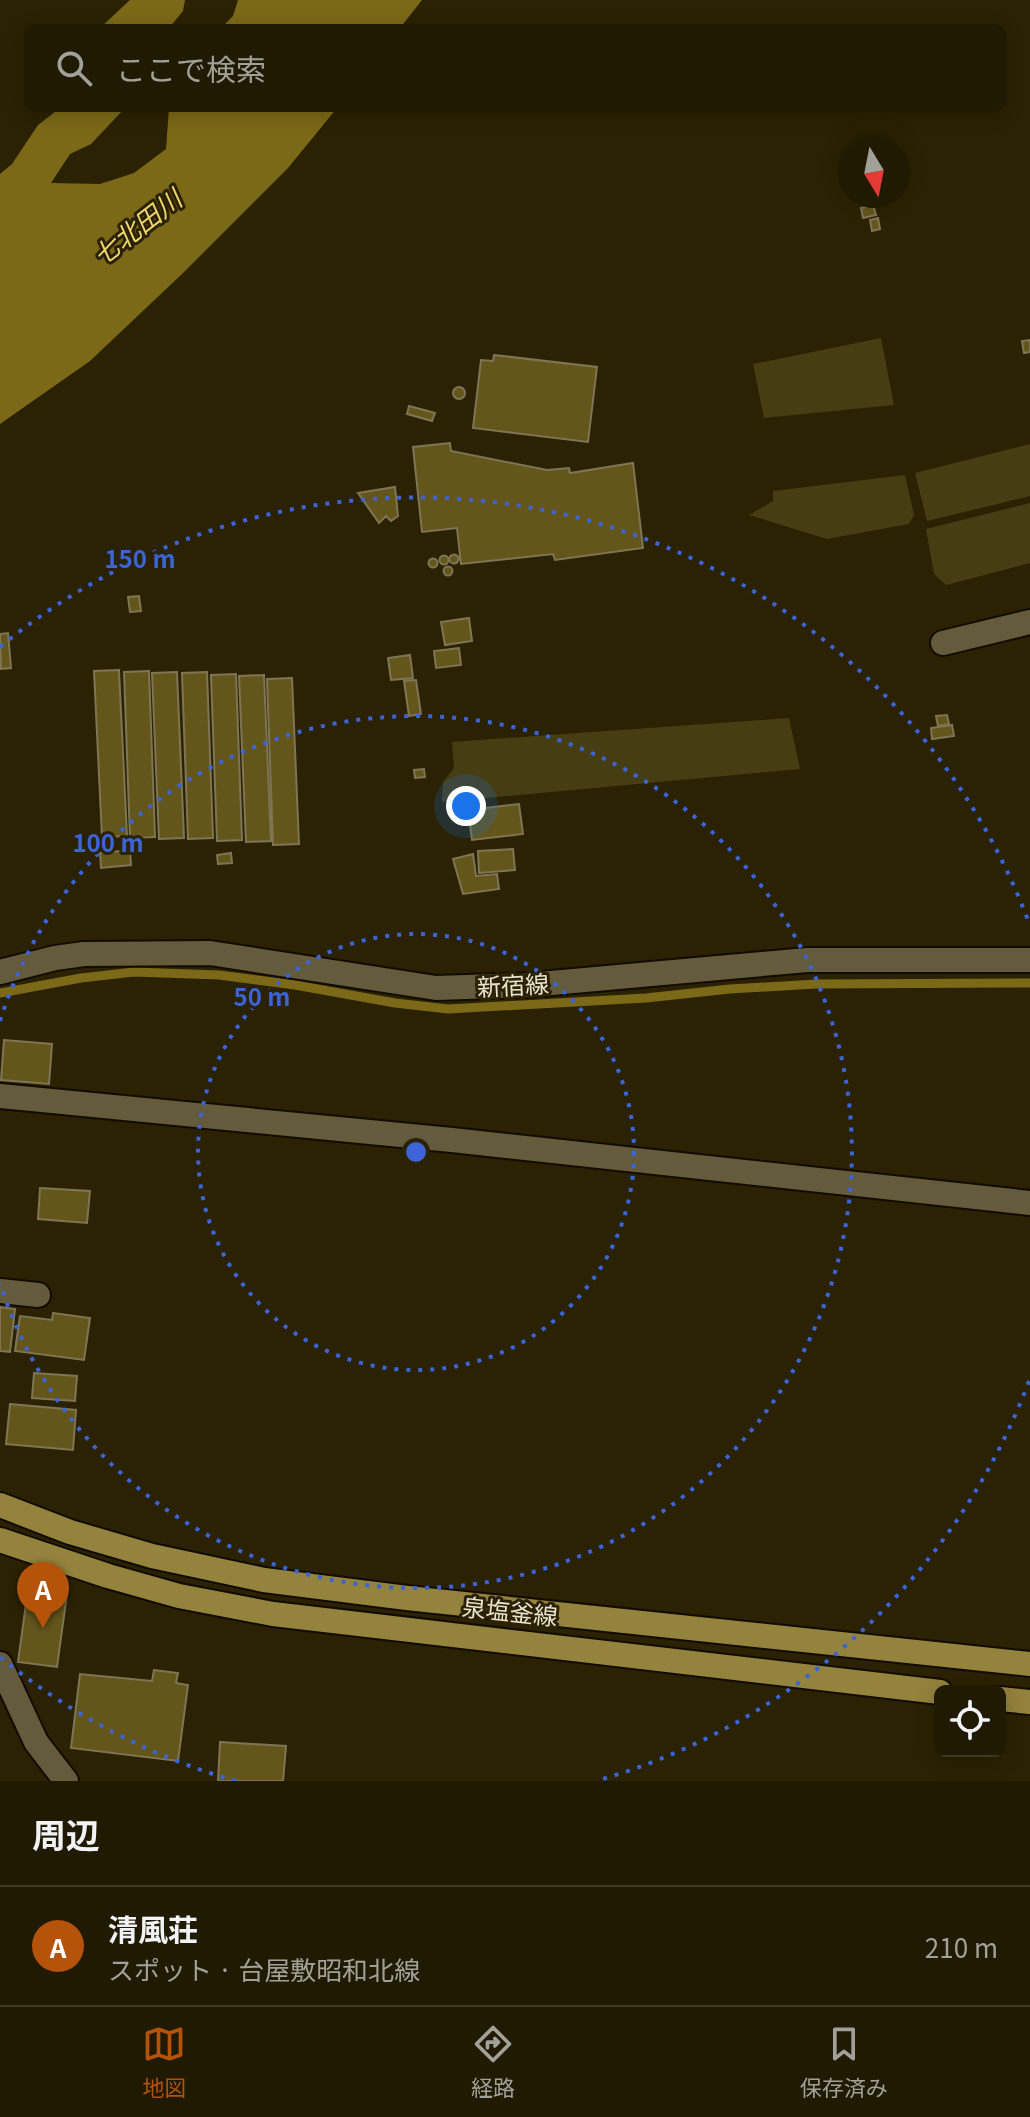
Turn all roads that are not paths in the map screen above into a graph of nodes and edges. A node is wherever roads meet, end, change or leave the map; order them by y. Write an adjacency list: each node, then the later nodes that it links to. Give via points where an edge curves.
1 (1030, 622): 2 (street)
2 (943, 643)
3 (1030, 960): 4 (street, 新宿線, via 807,960 529,985 436,988 210,953 84,954)
4 (0, 972)
5 (0, 1096): 6 (street)
6 (1030, 1203)
7 (0, 1291): 8 (street)
8 (38, 1295)
9 (0, 1505): 12 (main road, 泉塩釜線, via 152,1556 264,1580)
10 (0, 1540): 13 (main road, 泉塩釜線, via 179,1596 273,1614)
11 (0, 1664): 16 (street, via 36,1742)
12 (1030, 1664)
13 (934, 1691)
14 (1006, 1700): 15 (main road)
15 (1030, 1702)
16 (66, 1781)

